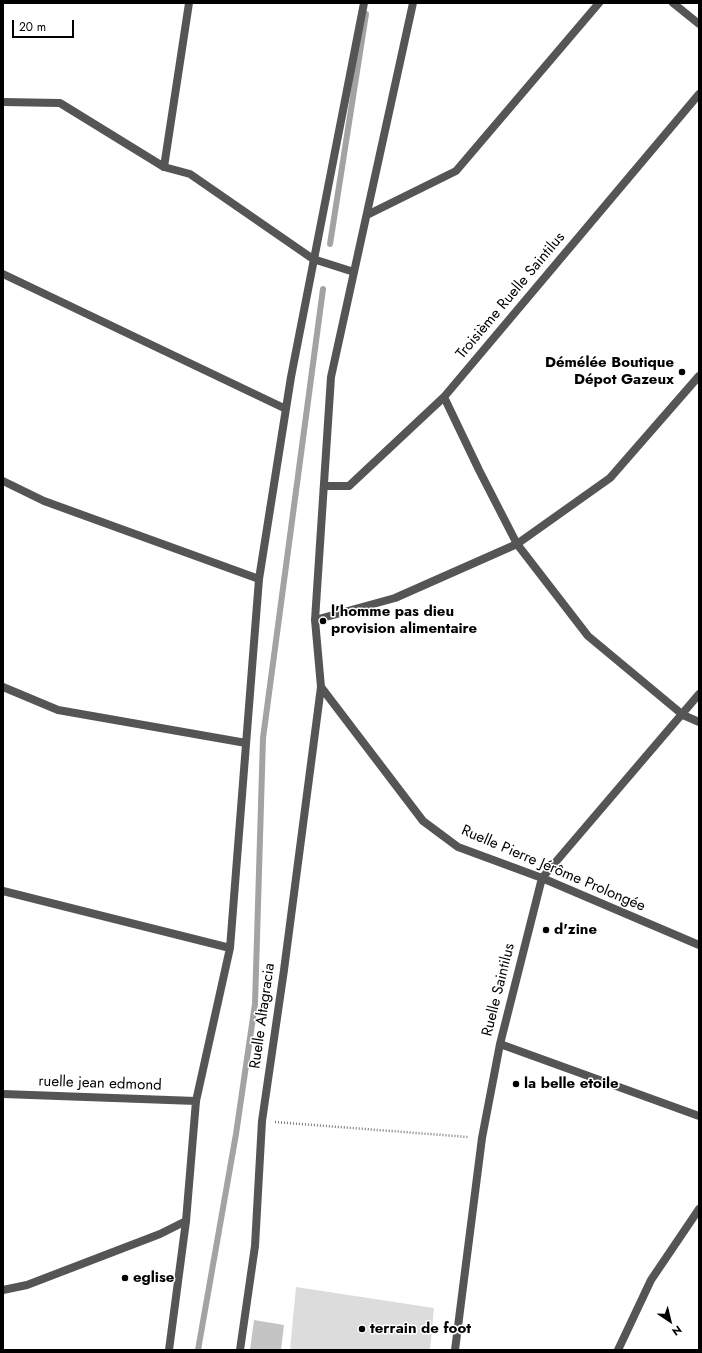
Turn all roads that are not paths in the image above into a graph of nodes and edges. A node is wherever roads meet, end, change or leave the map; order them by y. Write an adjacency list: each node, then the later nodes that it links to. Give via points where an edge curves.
1 (189, 3): 9 (street)
2 (364, 3): 11 (street)
3 (413, 3): 10 (street, Ruelle Altagracia)
4 (598, 3): 10 (street, via 456,171)
5 (673, 3): 6 (street)
6 (699, 24)
7 (699, 94): 15 (street, Troisième Ruelle Saintilus)
8 (3, 102): 9 (street, via 60,104)
9 (164, 167): 11 (street, via 190,174)
10 (367, 215): 12 (street, Ruelle Altagracia)
11 (313, 259): 12 (street); 16 (street)
12 (354, 272): 18 (street, Ruelle Altagracia, via 331,377)
13 (3, 274): 16 (street)
14 (699, 376): 19 (street, via 610,478)
15 (444, 397): 18 (street, Troisième Ruelle Saintilus, via 349,486); 19 (street)
16 (286, 409): 20 (street)
17 (3, 481): 20 (street, via 44,500)
18 (324, 486): 21 (street, Ruelle Altagracia)
19 (517, 544): 21 (street, via 395,598); 25 (street, via 588,636)
20 (259, 579): 27 (street)
21 (315, 620): 23 (street, Ruelle Altagracia)
22 (3, 687): 27 (street, via 58,710)
23 (321, 688): 28 (street, Ruelle Pierre Jérôme Prolongée, via 423,821 458,847); 40 (street, Ruelle Altagracia, via 262,1121 255,1246)
24 (699, 694): 25 (street, Ruelle Saintilus)
25 (683, 715): 26 (street); 28 (street, Ruelle Saintilus)
26 (699, 722)
27 (246, 743): 31 (street)
28 (542, 878): 30 (street, Ruelle Pierre Jérôme Prolongée); 32 (street, Ruelle Saintilus)
29 (3, 891): 31 (street)
30 (699, 945)
31 (230, 948): 34 (street)
32 (500, 1044): 35 (street); 41 (street, Ruelle Saintilus, via 482,1138)
33 (3, 1094): 34 (street, ruelle jean edmond)
34 (196, 1101): 37 (street)
35 (699, 1116)
36 (699, 1209): 42 (street, via 651,1280)
37 (186, 1221): 38 (street, via 160,1234 28,1285); 39 (street)
38 (3, 1290)
39 (169, 1350)
40 (240, 1350)
41 (455, 1350)
42 (618, 1350)

